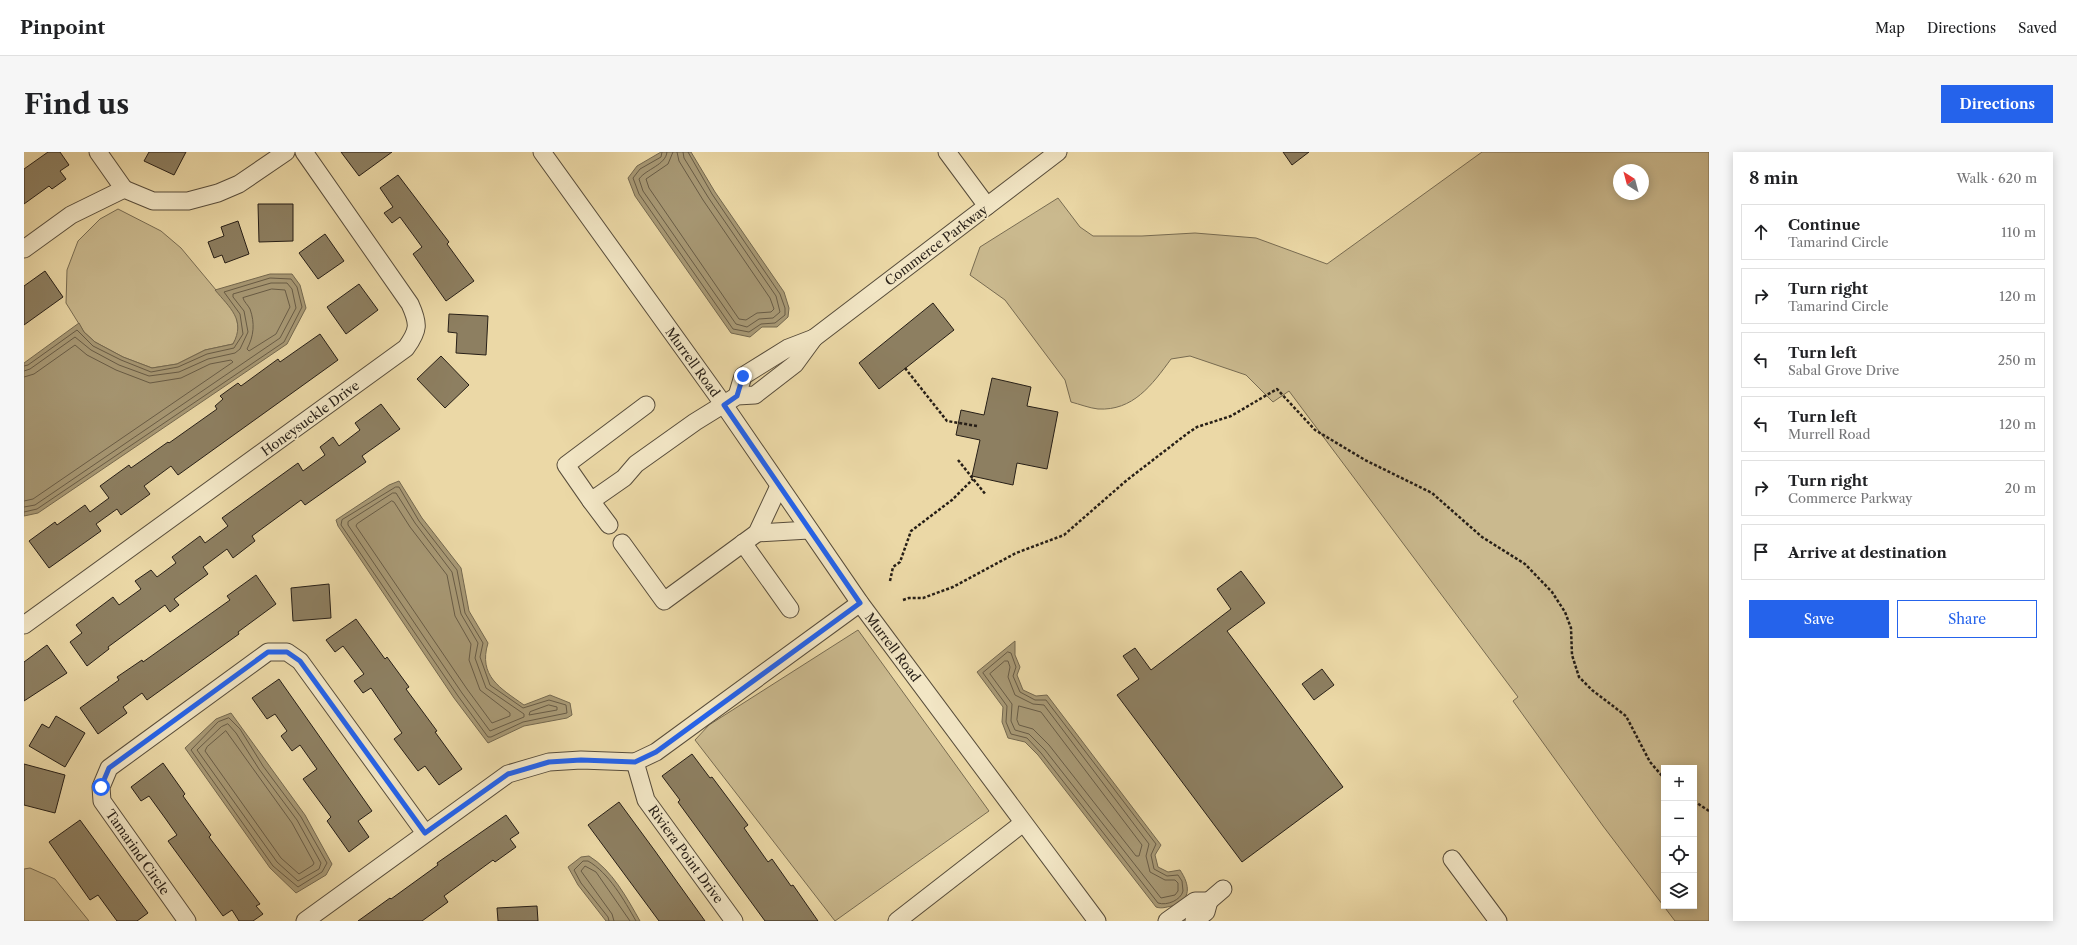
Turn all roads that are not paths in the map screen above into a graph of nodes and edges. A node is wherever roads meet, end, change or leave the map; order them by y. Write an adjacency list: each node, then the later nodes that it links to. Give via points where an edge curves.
1 (98, 152): 7 (street)
2 (286, 152): 7 (street, via 239,184 188,201 152,201)
3 (304, 152): 21 (street, Honeysuckle Drive, via 410,304 417,320 415,335 406,348)
4 (542, 152): 10 (street, Murrell Road)
5 (947, 152): 8 (street)
6 (1058, 152): 8 (street, Commerce Parkway)
7 (124, 189): 9 (street, via 71,215)
8 (987, 206): 10 (street, Commerce Parkway, via 814,338 795,364 755,395)
9 (24, 249)
10 (730, 400): 12 (street, Murrell Road); 13 (street, via 636,464 624,478)
11 (646, 405): 13 (street, via 566,465)
12 (780, 486): 15 (street, Murrell Road); 16 (street)
13 (591, 501): 14 (street)
14 (609, 525)
15 (809, 530): 16 (street); 19 (street, Murrell Road)
16 (757, 533): 18 (street)
17 (622, 543): 18 (street, via 664,601)
18 (743, 543): 20 (street)
19 (860, 603): 22 (street, via 656,752); 23 (street, Murrell Road)
20 (790, 608)
21 (24, 625)
22 (635, 762): 24 (street, via 549,762 508,774); 30 (street, Riviera Point Drive, via 646,800)
23 (1023, 823): 31 (street); 32 (street, Murrell Road)
24 (425, 833): 28 (street, Tamarind Circle, via 300,661 287,652 268,652 109,768 101,787 102,801); 29 (street)
25 (1452, 859): 35 (street)
26 (1223, 889): 27 (street)
27 (1209, 901): 33 (street, via 1194,901); 34 (street, via 1206,912)
28 (187, 921)
29 (305, 921)
30 (734, 921)
31 (897, 921)
32 (1097, 921)
33 (1167, 921)
34 (1194, 921)
35 (1498, 921)

